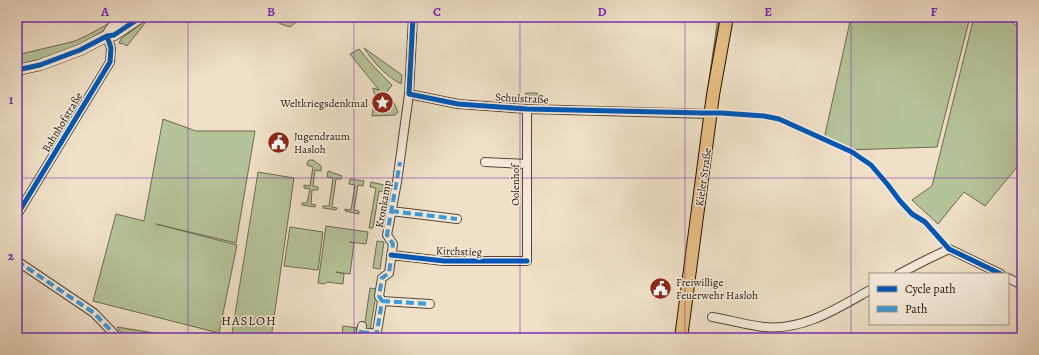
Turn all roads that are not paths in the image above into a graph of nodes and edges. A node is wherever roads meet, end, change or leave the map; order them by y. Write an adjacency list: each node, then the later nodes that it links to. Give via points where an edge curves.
1 (128, 17): 5 (main road, via 112,28)
2 (141, 17): 5 (main road, via 114,35)
3 (412, 17): 7 (street)
4 (727, 17): 9 (main road, Kieler Straße)
5 (107, 36): 6 (main road, via 63,57); 13 (street, Bahnhofstraße, via 111,48 110,62)
6 (17, 70)
7 (409, 94): 8 (street, Schulstraße, via 458,104); 12 (street, Kronkamp)
8 (526, 109): 9 (street, Schulstraße); 11 (street, Oolenhof)
9 (711, 114): 29 (main road, Kieler Straße)
10 (485, 162): 11 (street)
11 (526, 164): 17 (street, Oolenhof)
12 (392, 211): 14 (street, Kronkamp); 15 (street, Kronkamp, via 387,235 393,244)
13 (17, 215)
14 (457, 218)
15 (391, 255): 17 (street, Kirchstieg, via 444,261); 23 (street, Kronkamp, via 388,273 382,278 379,296)
16 (17, 261): 28 (street, via 94,313)
17 (526, 261)
18 (901, 273): 19 (street, via 950,249)
19 (999, 273)
20 (1009, 278): 21 (street)
21 (1022, 285)
22 (869, 291): 25 (street, via 820,317 784,327 765,327)
23 (382, 301): 24 (street); 27 (street, Kronkamp)
24 (430, 304)
25 (712, 317)
26 (361, 332): 27 (street, Kronkamp)
27 (376, 336)
28 (118, 338)
29 (681, 338)

